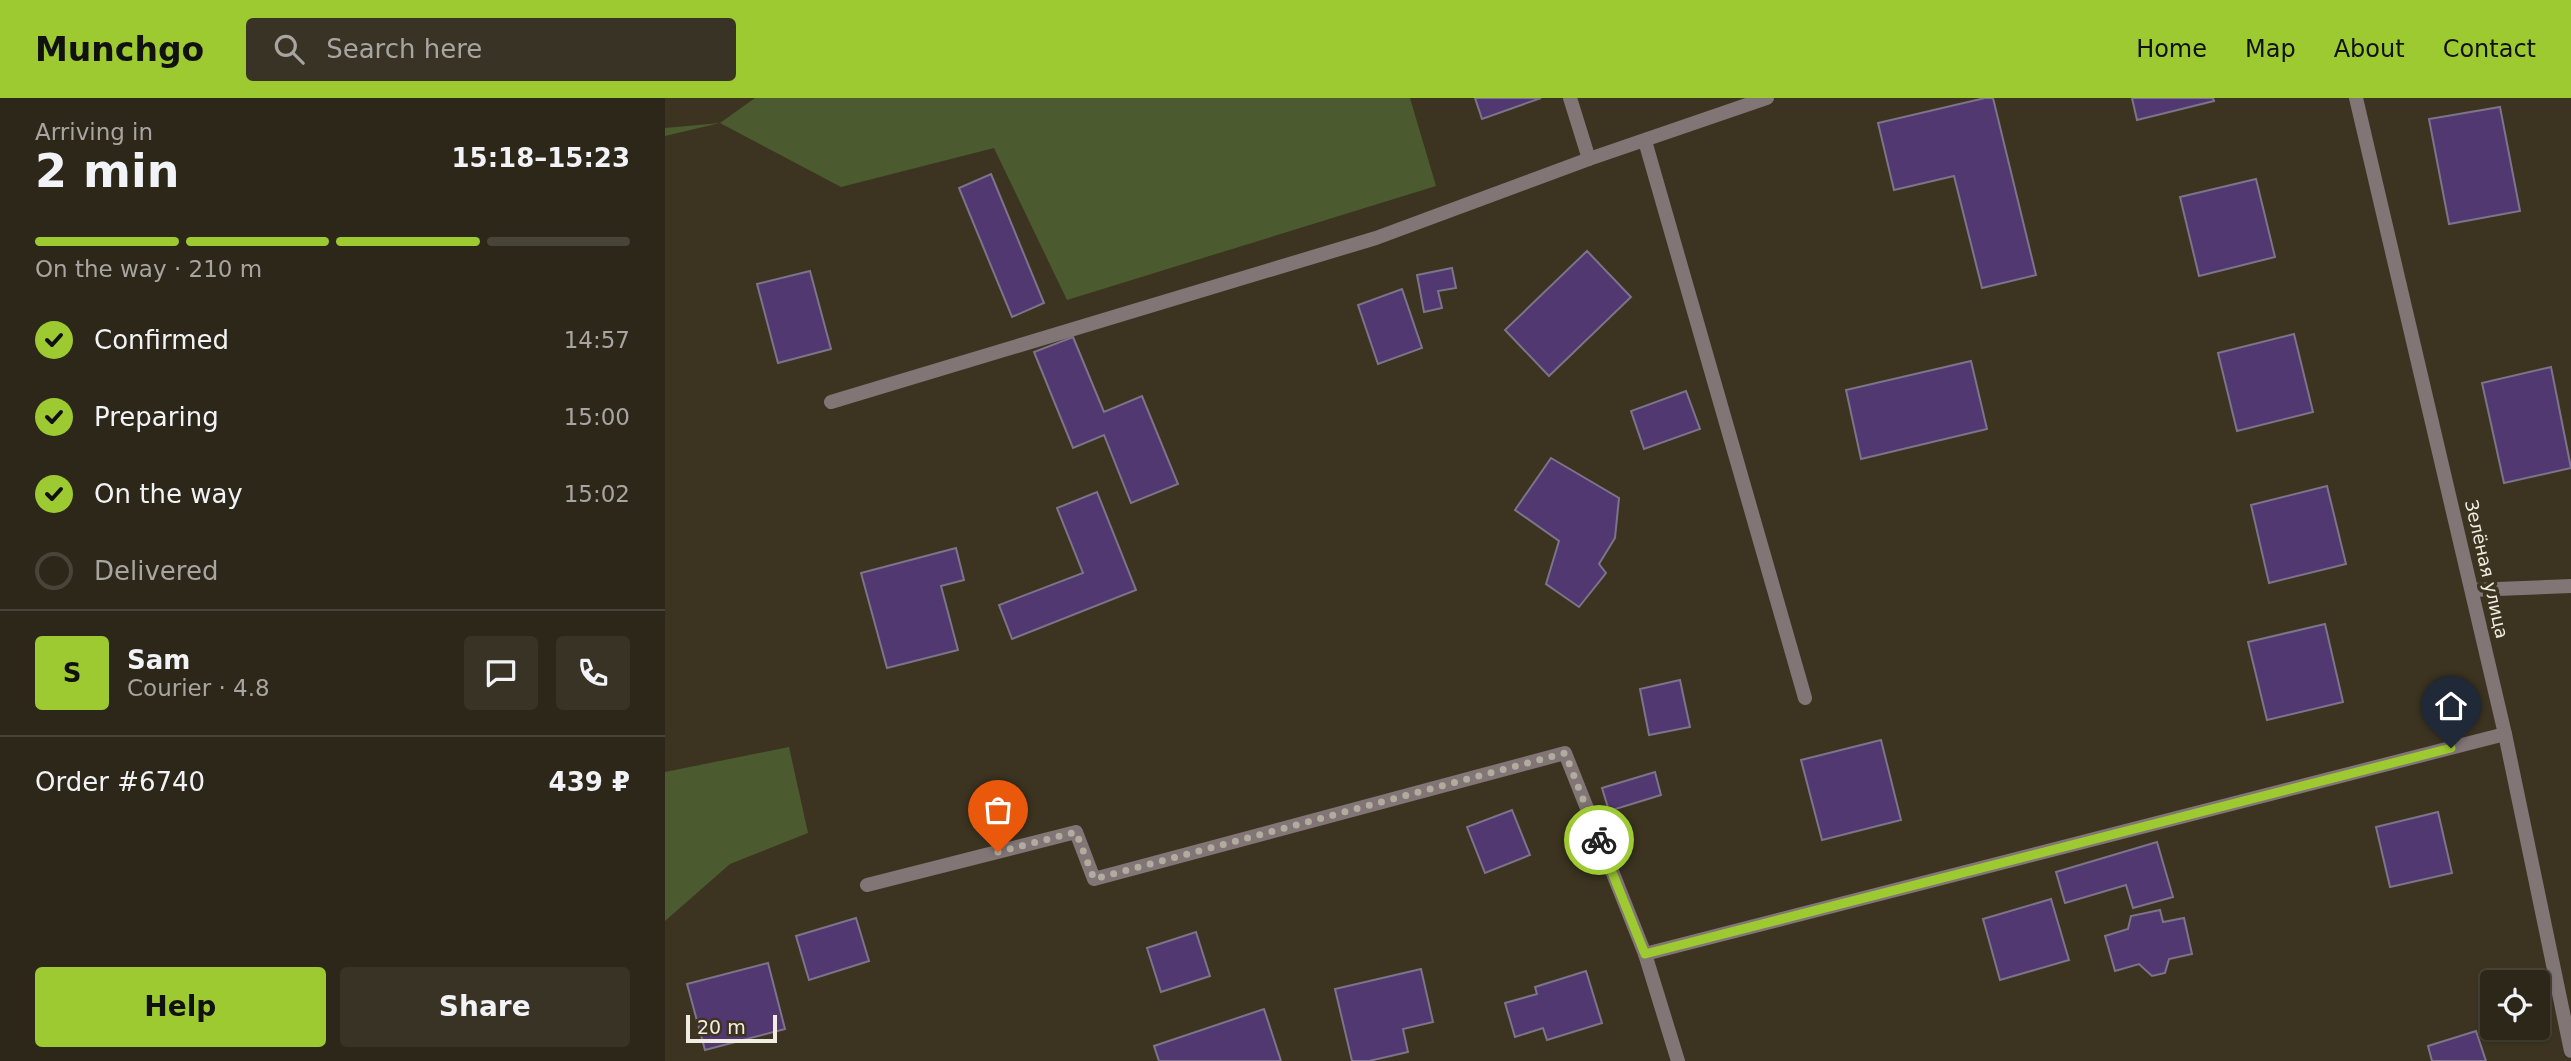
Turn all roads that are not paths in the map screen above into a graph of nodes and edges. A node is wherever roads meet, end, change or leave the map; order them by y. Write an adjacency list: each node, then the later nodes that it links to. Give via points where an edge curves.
1 (1570, 98): 5 (street)
2 (1767, 98): 4 (street)
3 (2356, 98): 8 (street, Зелёная улица)
4 (1645, 141): 5 (street); 9 (street)
5 (1589, 159): 6 (street, via 1376,238)
6 (831, 402)
7 (2571, 586): 8 (street)
8 (2472, 590): 10 (street, Зелёная улица)
9 (1805, 698)
10 (2505, 734): 12 (street); 13 (street, Зелёная улица)
11 (867, 886): 12 (street, via 1076,832 1094,879 1565,753)
12 (1645, 954): 14 (street)
13 (2571, 1051)
14 (1678, 1061)

